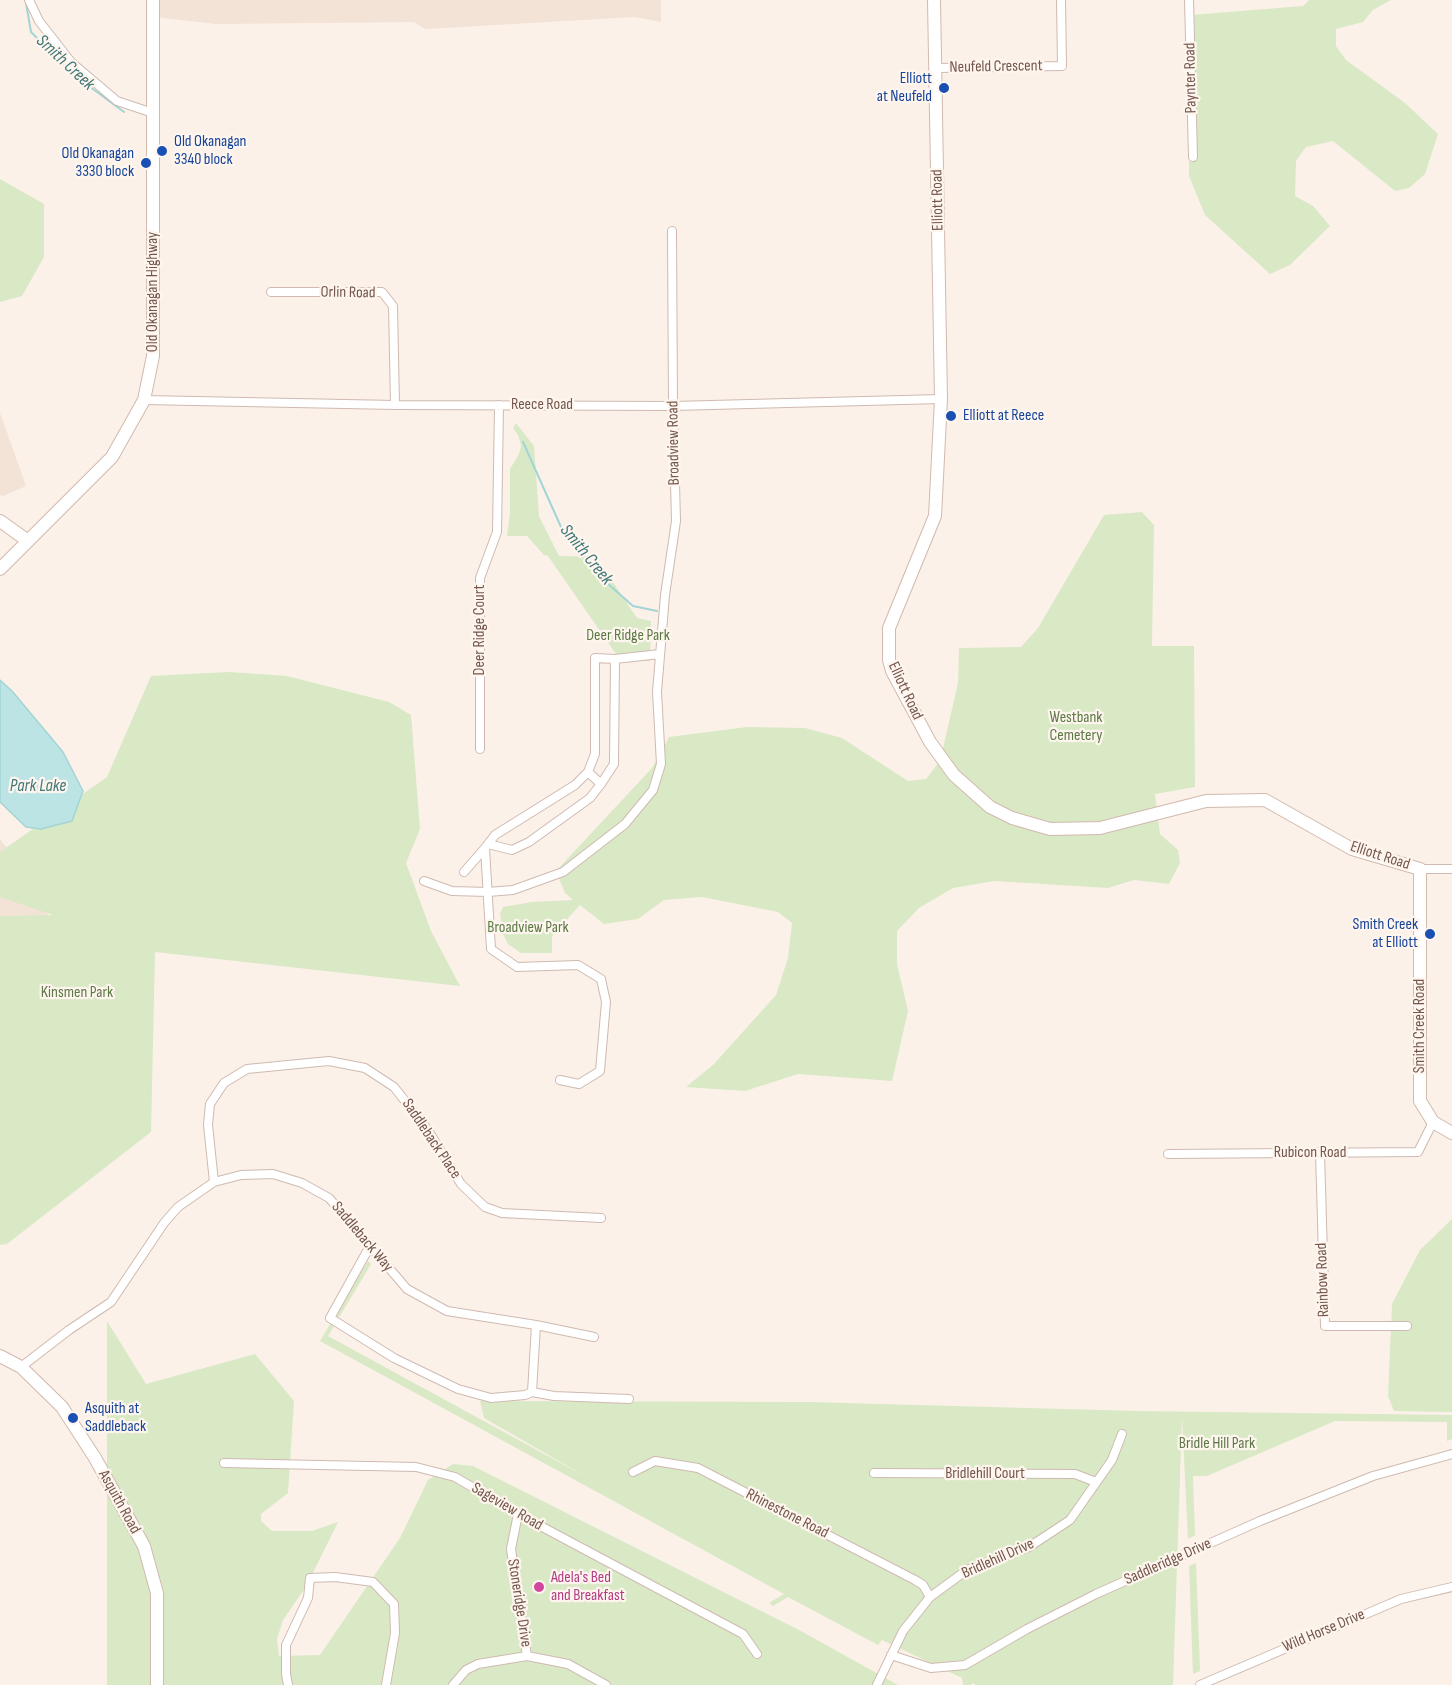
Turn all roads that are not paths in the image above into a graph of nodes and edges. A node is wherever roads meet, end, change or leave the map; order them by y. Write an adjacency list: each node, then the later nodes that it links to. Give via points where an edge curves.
1 (29, 0): 7 (street, via 39,21 71,63 117,101)
2 (153, 0): 7 (street, Old Okanagan Highway)
3 (934, 0): 6 (street, Elliott Road)
4 (1061, 0): 6 (street, Neufeld Crescent, via 1062,66)
5 (1190, 0): 8 (street, Paynter Road)
6 (936, 68): 11 (street, Elliott Road)
7 (153, 113): 12 (street, Old Okanagan Highway, via 153,356)
8 (1193, 157)
9 (672, 231): 15 (street, Broadview Road)
10 (271, 292): 13 (street, Orlin Road, via 382,292 393,306)
11 (941, 399): 15 (street, Reece Road); 25 (street, Elliott Road, via 935,516 893,615 889,660 930,742 968,789 1011,818 1050,829 1100,828 1206,801 1265,800 1352,849)
12 (144, 400): 13 (street, Reece Road); 17 (street, Old Okanagan Highway, via 112,457)
13 (395, 405): 14 (street, Reece Road)
14 (499, 405): 15 (street, Reece Road); 21 (street, Deer Ridge Court, via 497,532 480,578)
15 (673, 406): 19 (street, Broadview Road, via 676,521)
16 (0, 521): 17 (street)
17 (28, 541): 18 (street, Old Okanagan Highway)
18 (0, 569)
19 (660, 654): 20 (street); 29 (street, Broadview Road, via 657,692 661,764 652,790 626,824 563,872 513,890)
20 (615, 659): 22 (street, via 595,658 595,754); 23 (street, via 614,764)
21 (480, 750)
22 (588, 772): 23 (street); 24 (street, via 575,785 495,835)
23 (601, 784): 24 (street, via 590,798 529,842 512,850)
24 (487, 846): 27 (street); 29 (street)
25 (1420, 869): 26 (street, Elliott Road); 31 (street, Smith Creek Road, via 1420,1101)
26 (1452, 869)
27 (464, 872)
28 (424, 881): 29 (street, Broadview Road, via 452,891)
29 (488, 892): 30 (street, via 491,949 517,967 578,965 601,979 606,1002 600,1071 579,1084)
30 (560, 1080)
31 (1432, 1122): 32 (street); 33 (street, Rubicon Road, via 1418,1152)
32 (1452, 1133)
33 (1320, 1152): 34 (street, Rubicon Road); 39 (street, Rainbow Road, via 1325,1326)
34 (1168, 1154)
35 (214, 1182): 36 (street, Saddleback Place, via 208,1125 210,1104 224,1083 247,1069 329,1060 365,1068 394,1087 428,1130 461,1184 485,1207 502,1213); 37 (street, Saddleback Way, via 241,1175 273,1174 302,1182 329,1198); 42 (street, Saddleback Way, via 164,1222 111,1302)
36 (601, 1218)
37 (370, 1246): 38 (street, Saddleback Way, via 407,1289 447,1311); 43 (street, via 330,1318 394,1358 458,1389 491,1398)
38 (536, 1325): 40 (street, Saddleback Way); 43 (street)
39 (1407, 1326)
40 (594, 1337)
41 (0, 1356): 42 (street, Asquith Road)
42 (21, 1367): 57 (street, Asquith Road, via 62,1407 144,1546 157,1593)
43 (532, 1392): 44 (street)
44 (629, 1399)
45 (1122, 1434): 50 (street, Bridlehill Drive, via 1112,1460)
46 (1452, 1454): 55 (street, Saddleridge Drive, via 1373,1476 1260,1521 1096,1594 964,1665 931,1668)
47 (224, 1463): 51 (street, Sageview Road, via 416,1467 455,1477)
48 (633, 1472): 53 (street, Rhinestone Road, via 655,1461 698,1468 915,1580)
49 (874, 1473): 50 (street, Bridlehill Court, via 1075,1474)
50 (1096, 1482): 53 (street, Bridlehill Drive, via 1070,1520 1029,1547 967,1570)
51 (519, 1514): 54 (street, Sageview Road, via 743,1634); 56 (street, Stoneridge Drive, via 511,1549)
52 (1452, 1587): 63 (street, Wild Horse Drive, via 1401,1599)
53 (930, 1597): 55 (street, Bridlehill Drive, via 903,1631)
54 (757, 1654)
55 (891, 1654): 62 (street, Bridlehill Drive)
56 (527, 1656): 60 (street, via 478,1664 465,1670); 61 (street, via 568,1664)
57 (157, 1685)
58 (288, 1685): 59 (street, via 286,1645 308,1598 310,1578 335,1577 374,1582 394,1604 395,1634)
59 (387, 1685)
60 (453, 1685)
61 (606, 1685)
62 (877, 1685)
63 (1200, 1685)

